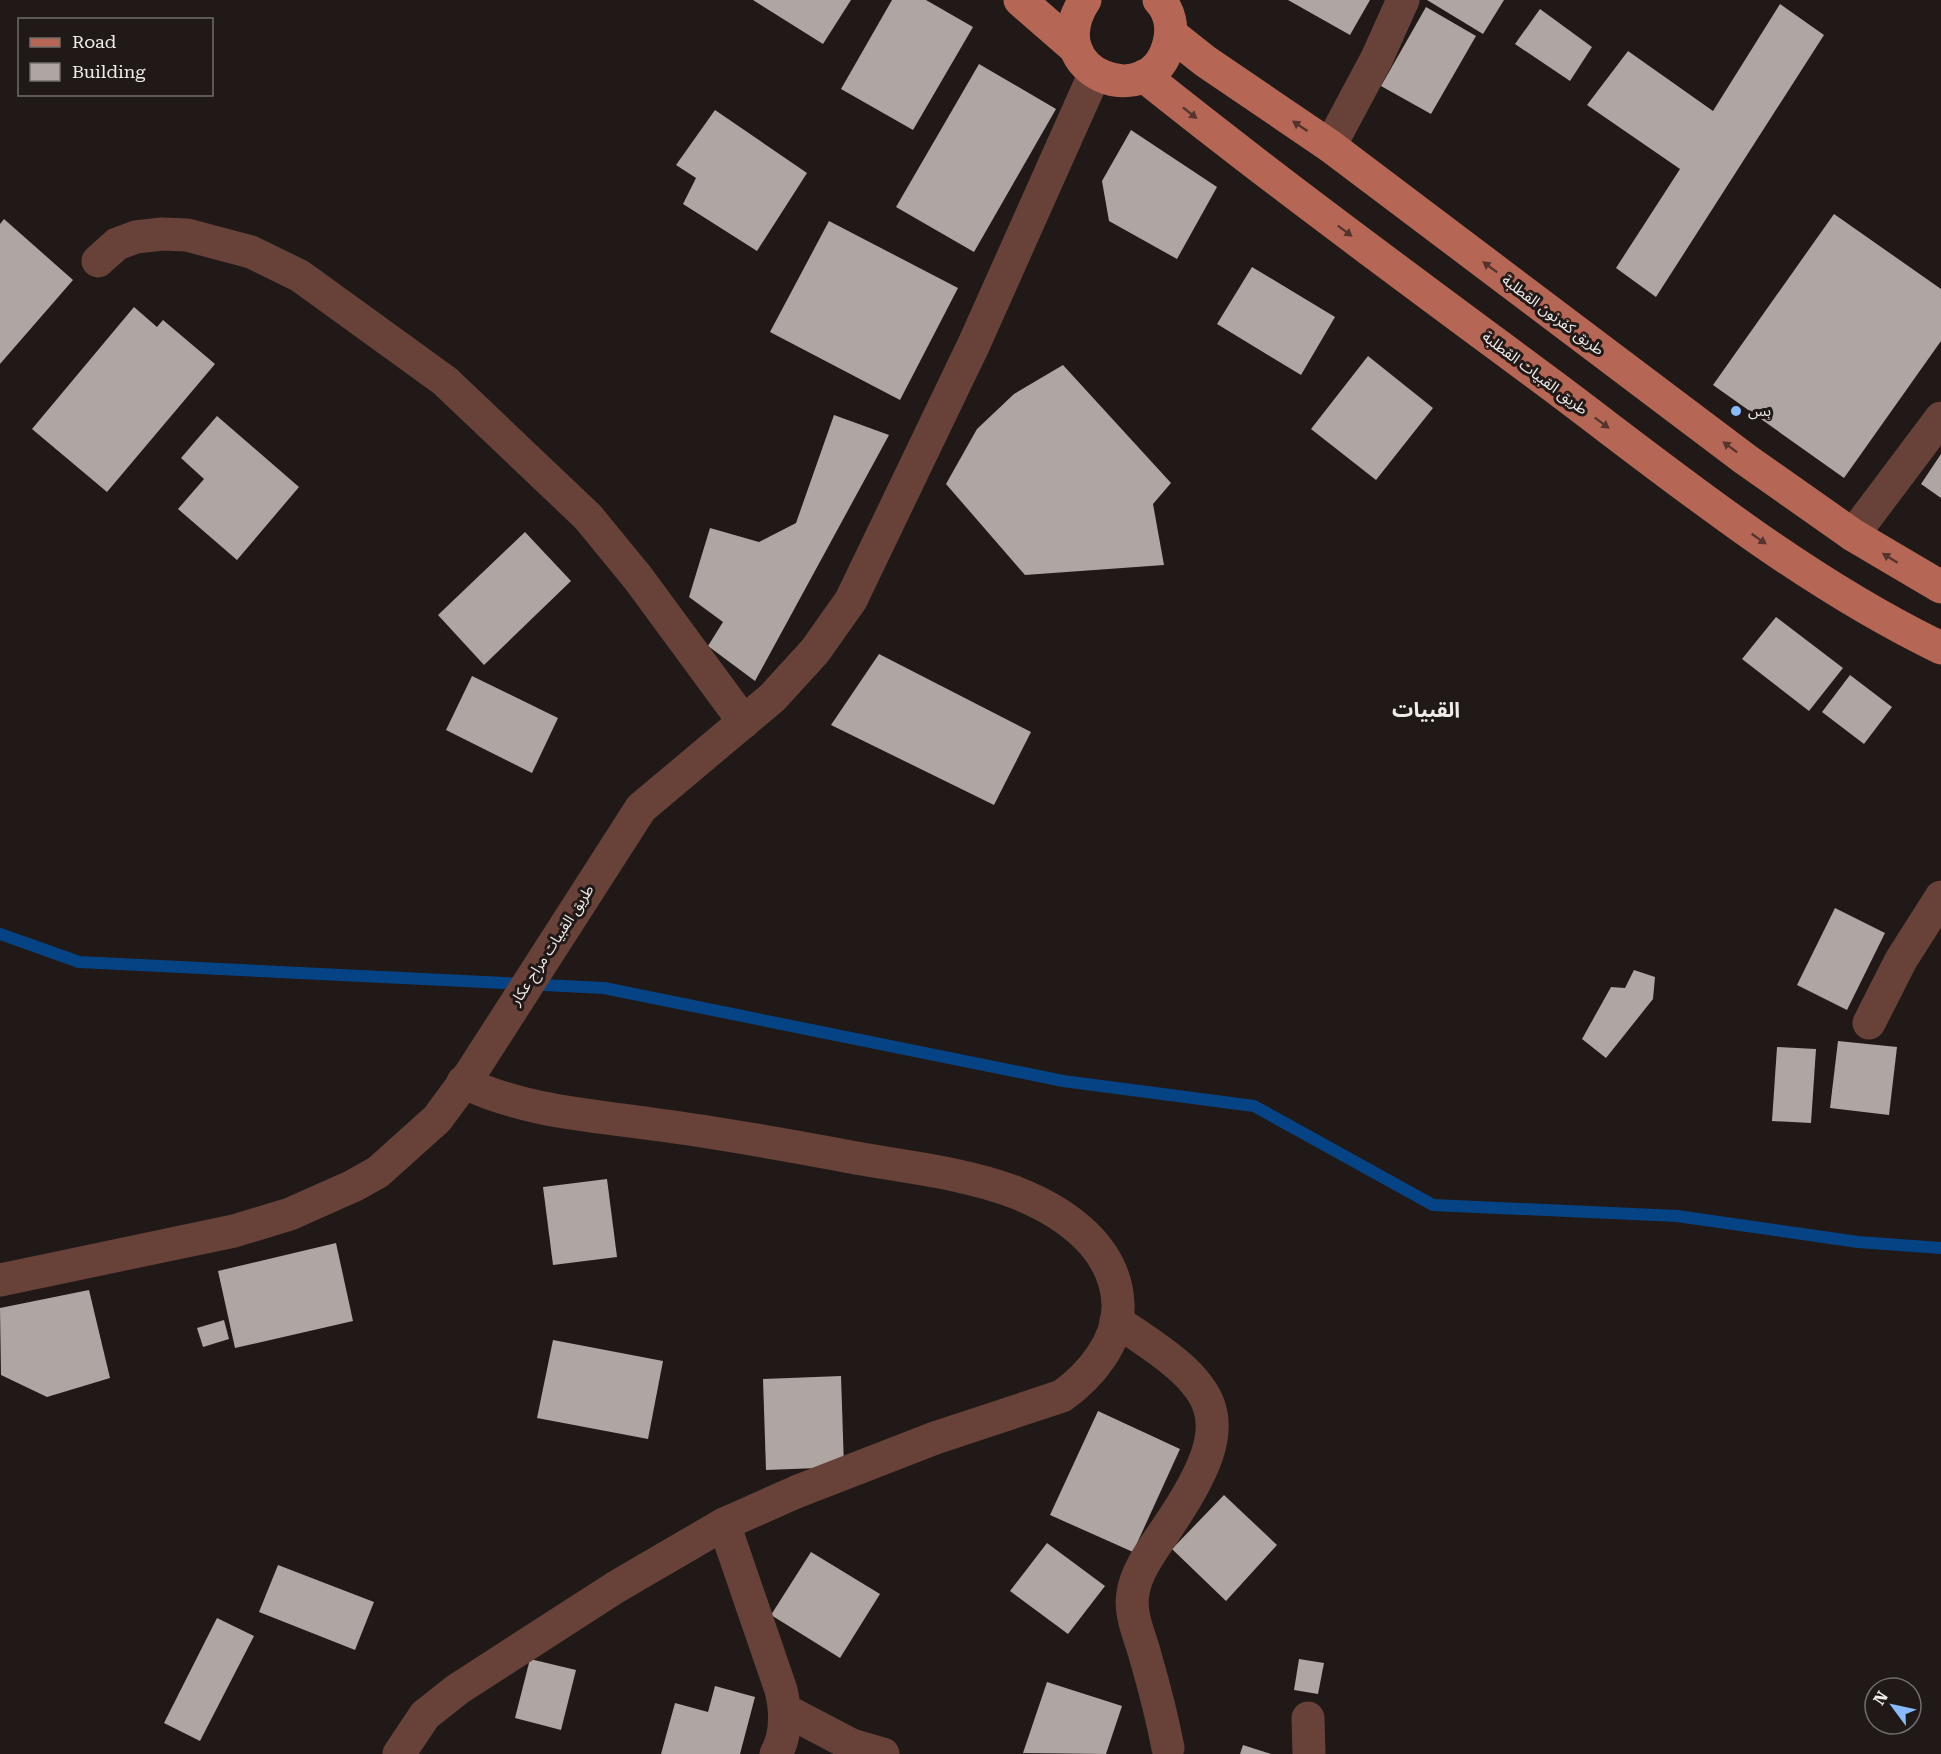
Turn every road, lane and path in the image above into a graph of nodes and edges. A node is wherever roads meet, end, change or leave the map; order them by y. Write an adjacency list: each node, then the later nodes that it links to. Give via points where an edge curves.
1 (1020, 0): 6 (main road)
2 (1084, 0): 6 (main road, via 1072,30)
3 (1403, 0): 9 (street)
4 (1162, 1): 5 (main road)
5 (1171, 34): 8 (main road, via 1167,52 1158,66); 9 (main road, طريق كفرنون القطلبة, one-way to 5)
6 (1074, 47): 7 (main road, via 1082,62)
7 (1095, 73): 8 (main road, via 1110,80); 15 (street, طريق القبيات مراح عكار, via 966,362 851,600 796,673)
8 (1144, 76): 14 (main road, طريق القبيات القطلبة, one-way to 14, via 1758,539 1874,614)
9 (1330, 146): 12 (main road, طريق كفرنون القطلبة, one-way to 9, via 1736,452)
10 (98, 261): 15 (street, via 117,244 136,237 187,235 251,252 300,276 445,381 588,517)
11 (1941, 418): 12 (street)
12 (1853, 535): 13 (main road, طريق كفرنون القطلبة, one-way to 12)
13 (1941, 587)
14 (1941, 648)
15 (744, 722): 18 (street, طريق القبيات مراح عكار, via 659,791 633,818)
16 (1941, 897): 17 (street, via 1901,960)
17 (1869, 1023)
18 (467, 1078): 19 (street, طريق القبيات مراح عكار, via 421,1135 378,1172 308,1207 234,1231); 20 (street, via 524,1105 755,1138 933,1171 1017,1193 1073,1225 1099,1250 1118,1292)
19 (0, 1280)
20 (1116, 1321): 21 (street, via 1102,1355 1076,1386 1062,1396 935,1438); 24 (street, via 1188,1372 1209,1403 1213,1419 1208,1456 1198,1479 1154,1547 1133,1590 1131,1604)
21 (724, 1524): 22 (street); 25 (street, via 616,1587 458,1689 425,1715)
22 (786, 1710): 26 (street, via 781,1746); 27 (street, via 852,1745)
23 (1308, 1718): 28 (street)
24 (1168, 1748)
25 (399, 1754)
26 (776, 1754)
27 (883, 1754)
28 (1309, 1754)

